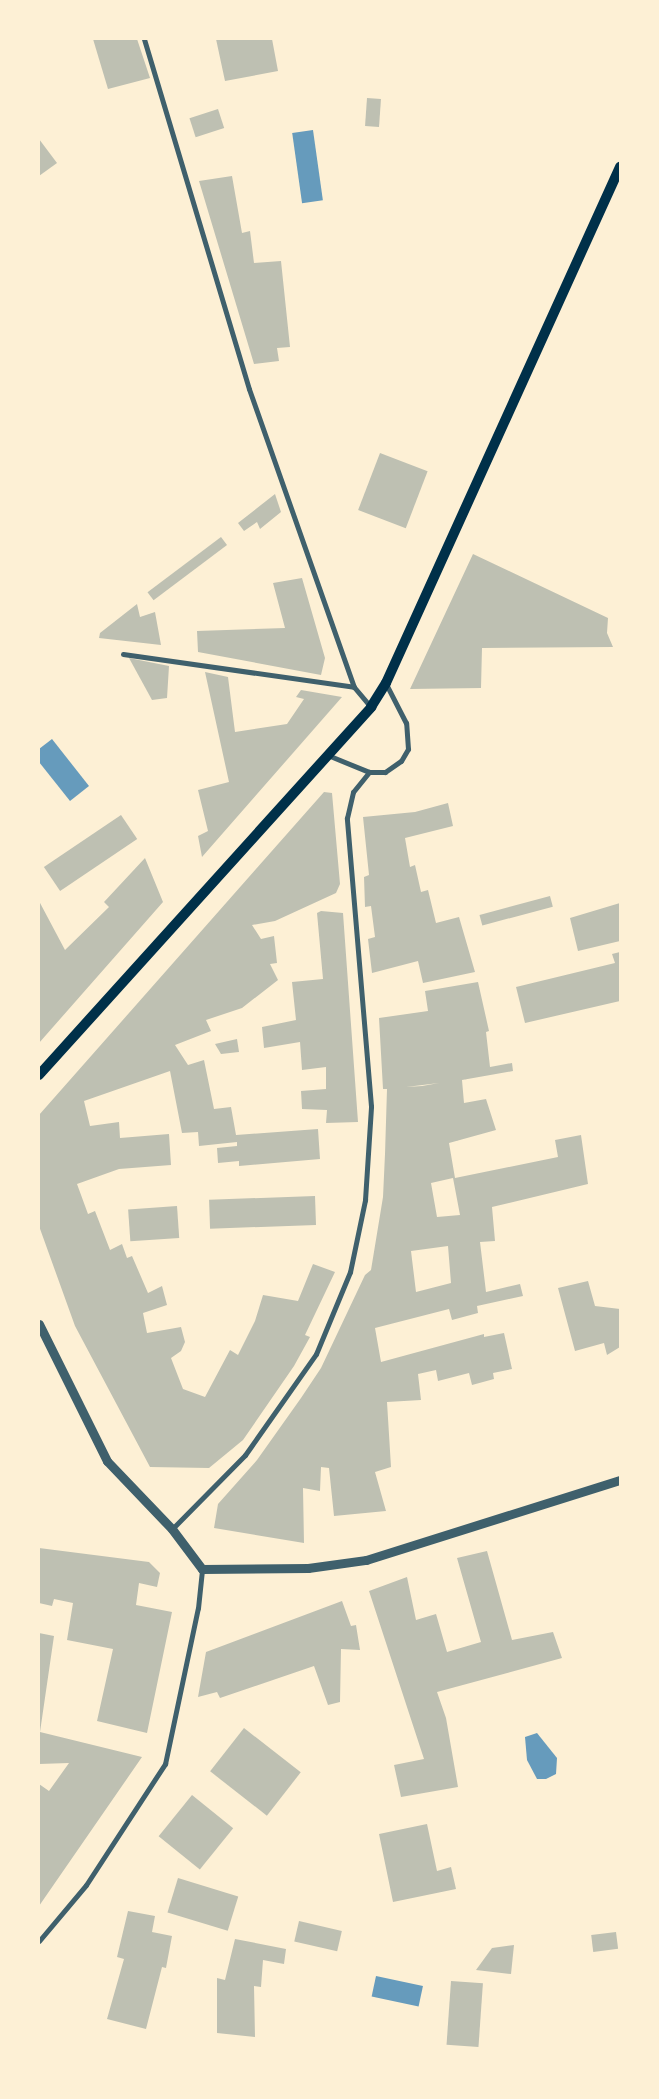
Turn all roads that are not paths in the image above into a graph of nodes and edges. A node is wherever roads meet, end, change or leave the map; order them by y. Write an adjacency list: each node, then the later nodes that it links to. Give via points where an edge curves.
1 (144, 39): 5 (street, via 248,389)
2 (620, 167): 4 (main road)
3 (123, 654): 5 (street)
4 (386, 683): 6 (main road); 8 (street, via 406,723 408,749 401,761 385,772)
5 (354, 687): 6 (street)
6 (371, 707): 7 (main road)
7 (330, 756): 8 (street); 9 (main road)
8 (369, 772): 12 (street, via 353,792 347,818 371,1106 365,1200 350,1272 316,1354 245,1455)
9 (39, 1075)
10 (39, 1324): 12 (street, via 108,1461)
11 (620, 1480): 13 (street, via 366,1560 308,1568)
12 (172, 1528): 13 (street)
13 (202, 1569): 14 (street, via 198,1608 165,1764 86,1885)
14 (39, 1941)

